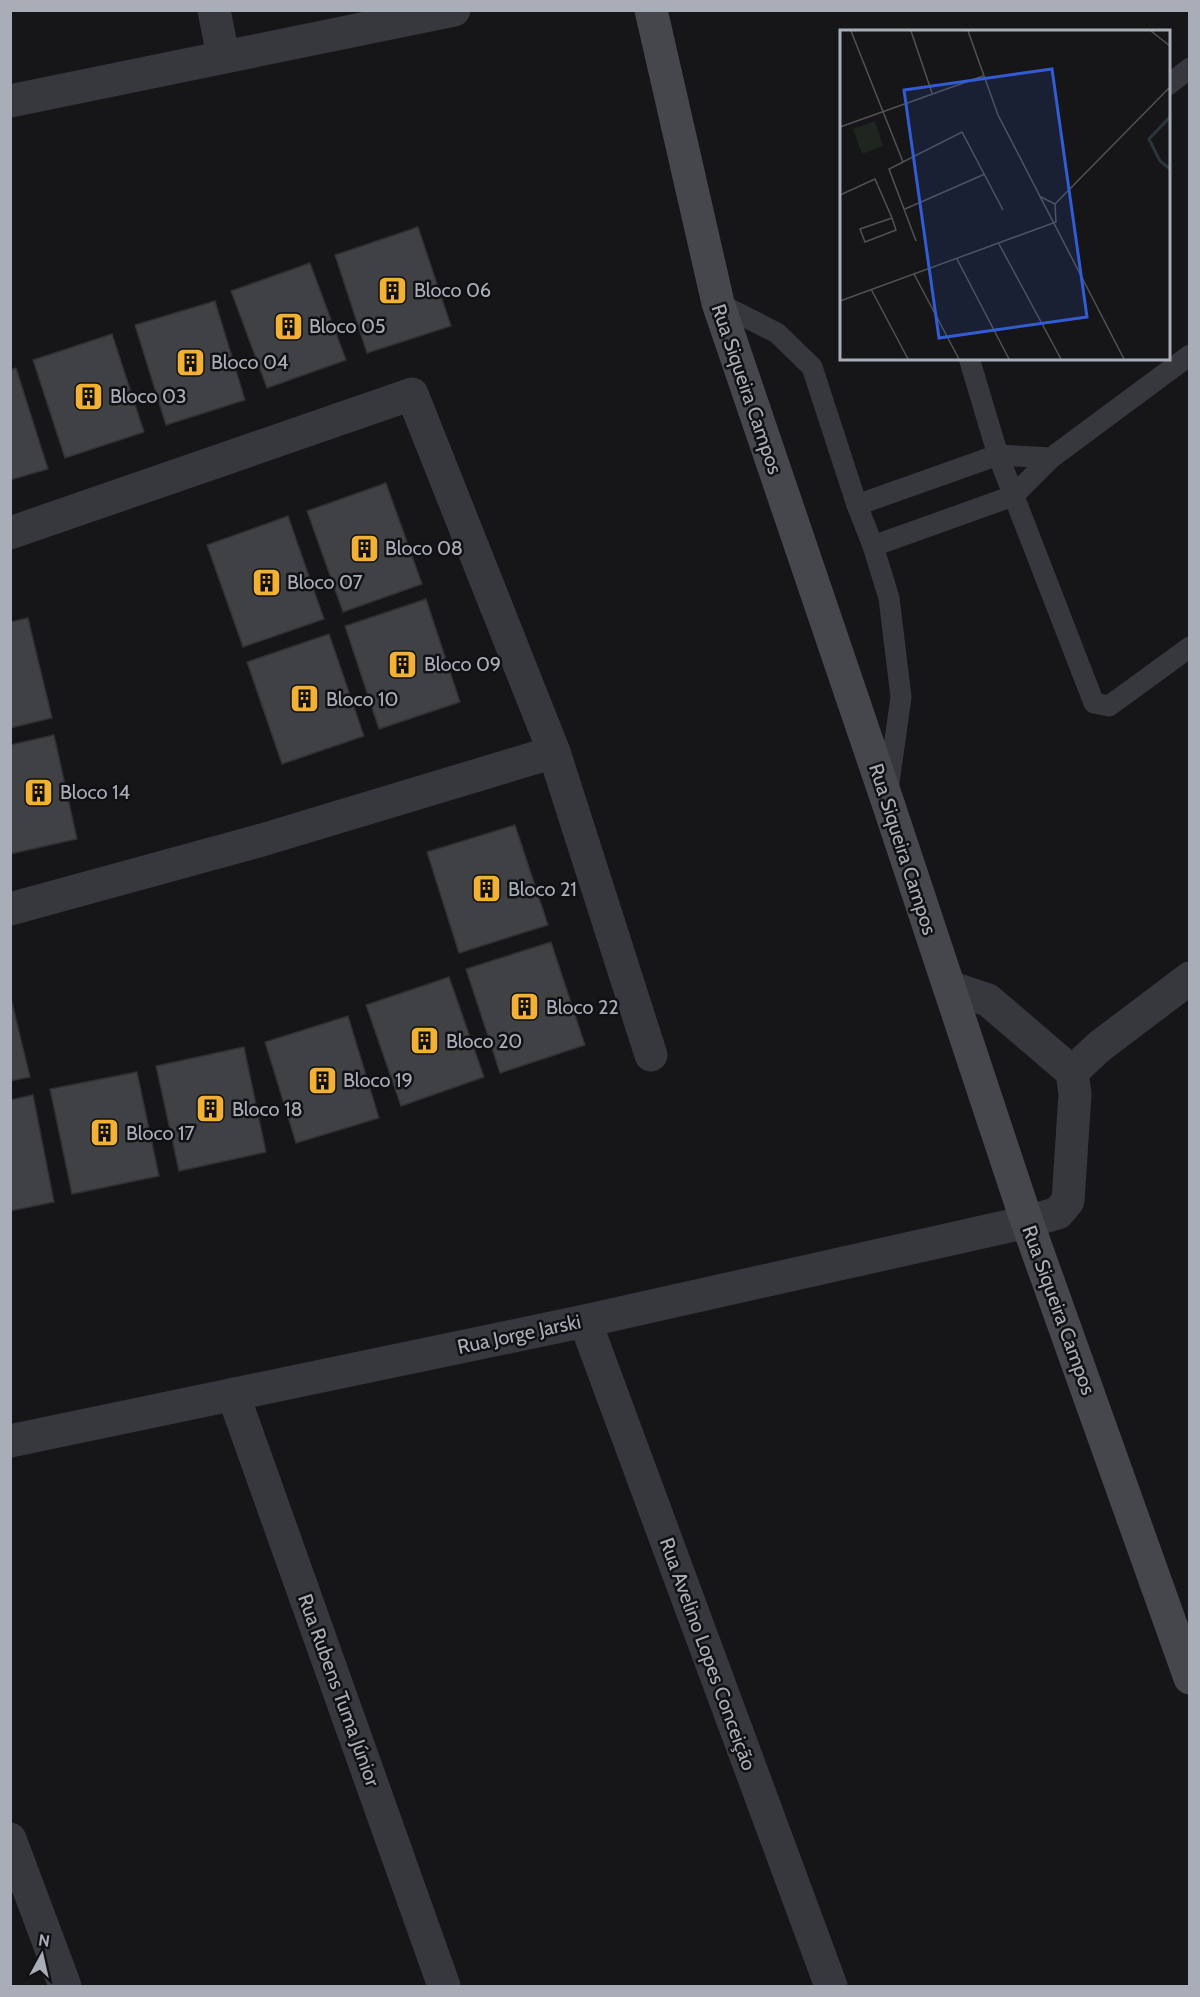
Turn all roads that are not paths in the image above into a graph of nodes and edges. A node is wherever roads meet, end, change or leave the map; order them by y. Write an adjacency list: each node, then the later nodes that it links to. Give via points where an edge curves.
1 (214, 10): 4 (street)
2 (454, 10): 4 (street)
3 (651, 10): 8 (main road, Rua Siqueira Campos)
4 (223, 56): 7 (street)
5 (1190, 68): 6 (lane)
6 (1170, 83)
7 (10, 101)
8 (718, 303): 14 (lane, via 777,333 812,367); 19 (main road, Rua Siqueira Campos)
9 (1190, 355): 12 (lane)
10 (970, 360): 11 (lane)
11 (998, 455): 12 (lane); 13 (lane); 14 (lane)
12 (1052, 458): 13 (lane)
13 (1013, 496): 16 (lane); 17 (lane, via 1094,703 1109,706)
14 (857, 505): 16 (lane)
15 (10, 533): 18 (street, via 412,394)
16 (873, 546): 19 (lane, via 889,598 901,697)
17 (1190, 647)
18 (554, 752): 20 (street, via 262,840); 23 (street)
19 (887, 800): 22 (main road, Rua Siqueira Campos)
20 (10, 909)
21 (1190, 978): 24 (street)
22 (949, 987): 24 (street, via 988,1000); 25 (main road, Rua Siqueira Campos)
23 (651, 1055)
24 (1072, 1072): 25 (street, Rua Jorge Jarski, via 1075,1094 1068,1201 1058,1213)
25 (1027, 1222): 26 (street, Rua Jorge Jarski); 29 (main road, Rua Siqueira Campos)
26 (585, 1321): 27 (street, Rua Jorge Jarski); 33 (street, Rua Avelino Lopes Conceição)
27 (233, 1394): 28 (street, Rua Jorge Jarski); 32 (street, Rua Rubens Tuma Júnior)
28 (10, 1441)
29 (1190, 1678)
30 (10, 1839): 31 (street)
31 (65, 1986)
32 (444, 1986)
33 (831, 1986)

